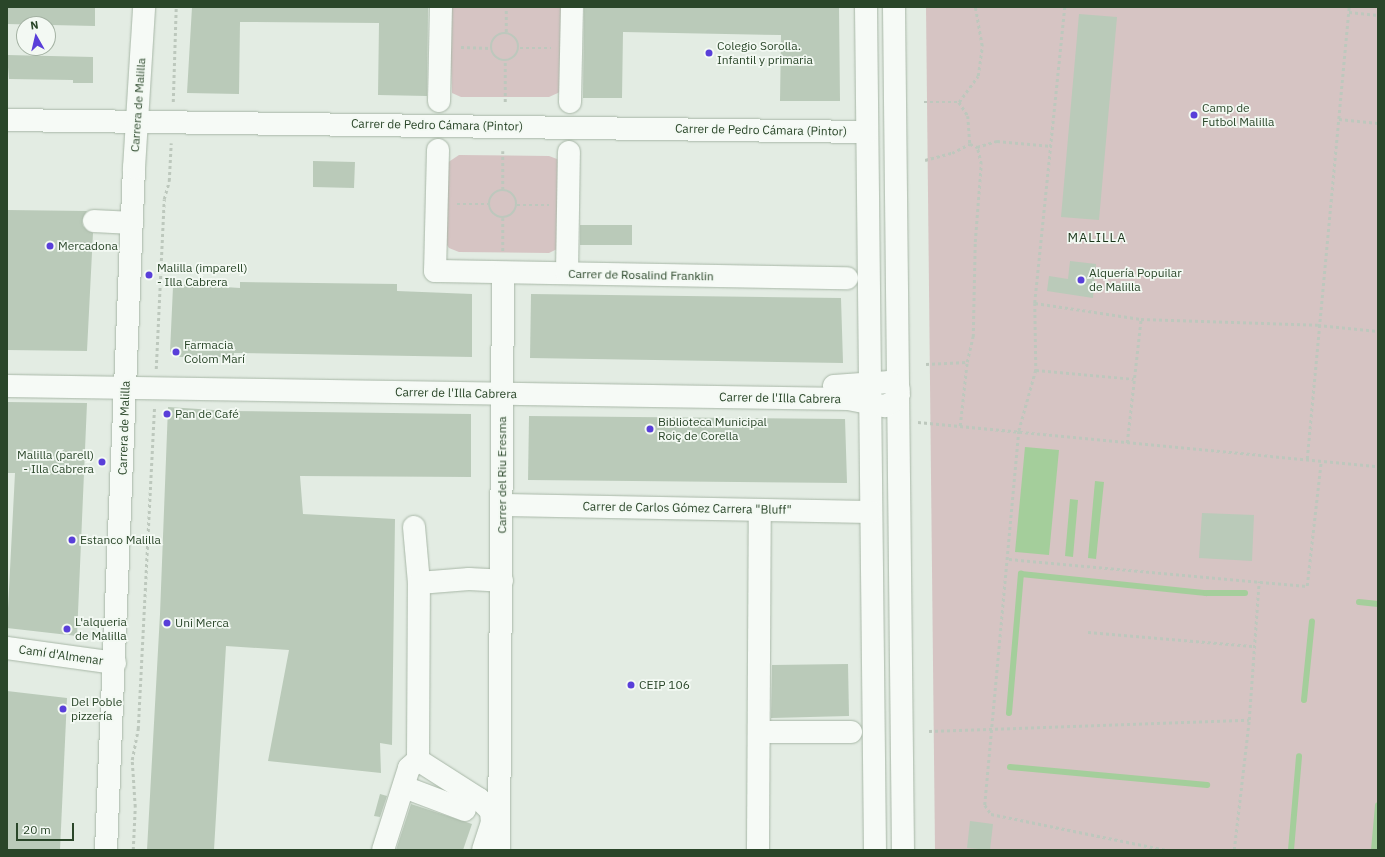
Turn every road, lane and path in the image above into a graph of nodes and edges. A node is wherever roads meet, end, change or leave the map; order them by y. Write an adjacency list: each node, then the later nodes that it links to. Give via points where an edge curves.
1 (144, 7): 27 (street, Carrera de Malilla)
2 (176, 7): 24 (path)
3 (441, 7): 14 (street)
4 (506, 7): 13 (path)
5 (572, 7): 17 (street)
6 (866, 7): 29 (street)
7 (894, 7): 62 (street)
8 (975, 7): 23 (path, via 982,46 978,76)
9 (1065, 7): 32 (path)
10 (1349, 7): 11 (path)
11 (1349, 12): 12 (path); 25 (path)
12 (1378, 15)
13 (506, 32): 15 (path, via 497,35); 16 (path, via 517,39)
14 (440, 47): 15 (path); 19 (street)
15 (490, 48): 18 (path, via 497,59)
16 (520, 48): 17 (path); 18 (path, via 514,59)
17 (571, 48): 21 (street)
18 (505, 62): 20 (path)
19 (439, 101)
20 (505, 102)
21 (570, 102)
22 (924, 102): 23 (path)
23 (959, 102): 31 (path, via 968,116)
24 (172, 109)
25 (1339, 119): 28 (path); 51 (path)
26 (7, 120): 27 (street, Carrer de Pedro Cámara (Pintor))
27 (138, 121): 29 (street, Carrer de Pedro Cámara (Pintor)); 45 (street, Carrera de Malilla)
28 (1378, 123)
29 (867, 132): 63 (street)
30 (172, 136): 55 (path, via 169,181 164,199)
31 (970, 144): 33 (path); 37 (path, via 952,153)
32 (1052, 146): 33 (path, via 997,141); 49 (path)
33 (977, 147): 53 (path, via 981,164 975,242 973,337)
34 (438, 150): 39 (street)
35 (503, 151): 38 (path)
36 (569, 152): 42 (street)
37 (925, 160)
38 (503, 189): 40 (path, via 494,192); 41 (path, via 512,192)
39 (437, 204): 40 (path); 46 (street, Carrer de Rosalind Franklin, via 435,271)
40 (488, 204): 43 (path, via 491,213)
41 (517, 205): 42 (path); 43 (path, via 511,216)
42 (568, 205): 47 (street)
43 (503, 218): 46 (path)
44 (94, 221): 45 (street)
45 (132, 223): 59 (street, Carrera de Malilla)
46 (503, 273): 47 (street, Carrer de Rosalind Franklin); 61 (street, Carrer del Riu Eresma)
47 (567, 274): 48 (street, Carrer de Rosalind Franklin)
48 (847, 278)
49 (1035, 303): 50 (path); 56 (path)
50 (1141, 319): 51 (path); 58 (path)
51 (1318, 325): 52 (path); 69 (path)
52 (1378, 331)
53 (967, 362): 54 (path); 66 (path)
54 (926, 364)
55 (156, 369)
56 (1036, 370): 58 (path); 67 (path)
57 (7, 373): 59 (street, Carrer de l'Illa Cabrera)
58 (1134, 379): 68 (path)
59 (126, 381): 60 (street, Carrer de l'Illa Cabrera); 61 (street, Carrer de l'Illa Cabrera); 83 (street, Carrera de Malilla)
60 (7, 386)
61 (502, 387): 63 (street, Carrer de l'Illa Cabrera, via 848,399); 72 (street, Carrer del Riu Eresma)
62 (899, 392): 63 (street, Carrer de l'Illa Cabrera, via 890,382); 99 (street)
63 (870, 394): 74 (street)
64 (155, 400): 93 (path, via 138,729 132,760 135,807)
65 (914, 421): 66 (path)
66 (960, 426): 67 (path)
67 (1019, 431): 68 (path); 76 (path)
68 (1127, 443): 69 (path)
69 (1307, 459): 70 (path)
70 (1321, 461): 71 (path); 78 (path, via 1307,586)
71 (1378, 466)
72 (503, 505): 73 (street, Carrer de Carlos Gómez Carrera "Bluff"); 77 (street, Carrer del Riu Eresma)
73 (760, 510): 74 (street, Carrer de Carlos Gómez Carrera "Bluff"); 87 (street)
74 (871, 512): 98 (street)
75 (414, 526): 79 (street)
76 (1009, 559): 78 (path); 85 (path)
77 (502, 581): 79 (street, via 469,579); 96 (street, Carrer del Riu Eresma)
78 (1259, 581): 81 (path)
79 (419, 583): 89 (street)
80 (1088, 632): 81 (path)
81 (1252, 646): 84 (path)
82 (7, 648): 83 (street, Camí d'Almenar)
83 (115, 663): 92 (street, Carrera de Malilla)
84 (1249, 720): 85 (path); 101 (path)
85 (992, 730): 86 (path); 100 (path, via 985,805 991,814)
86 (930, 731)
87 (759, 732): 88 (street); 97 (street)
88 (851, 732)
89 (418, 760): 90 (street, via 410,768); 95 (street, via 478,799 491,811 492,823)
90 (404, 787): 91 (street); 94 (street)
91 (465, 810)
92 (106, 850)
93 (133, 850)
94 (383, 850)
95 (483, 850)
96 (499, 850)
97 (758, 850)
98 (874, 850)
99 (903, 850)
100 (1166, 850)
101 (1234, 850)

